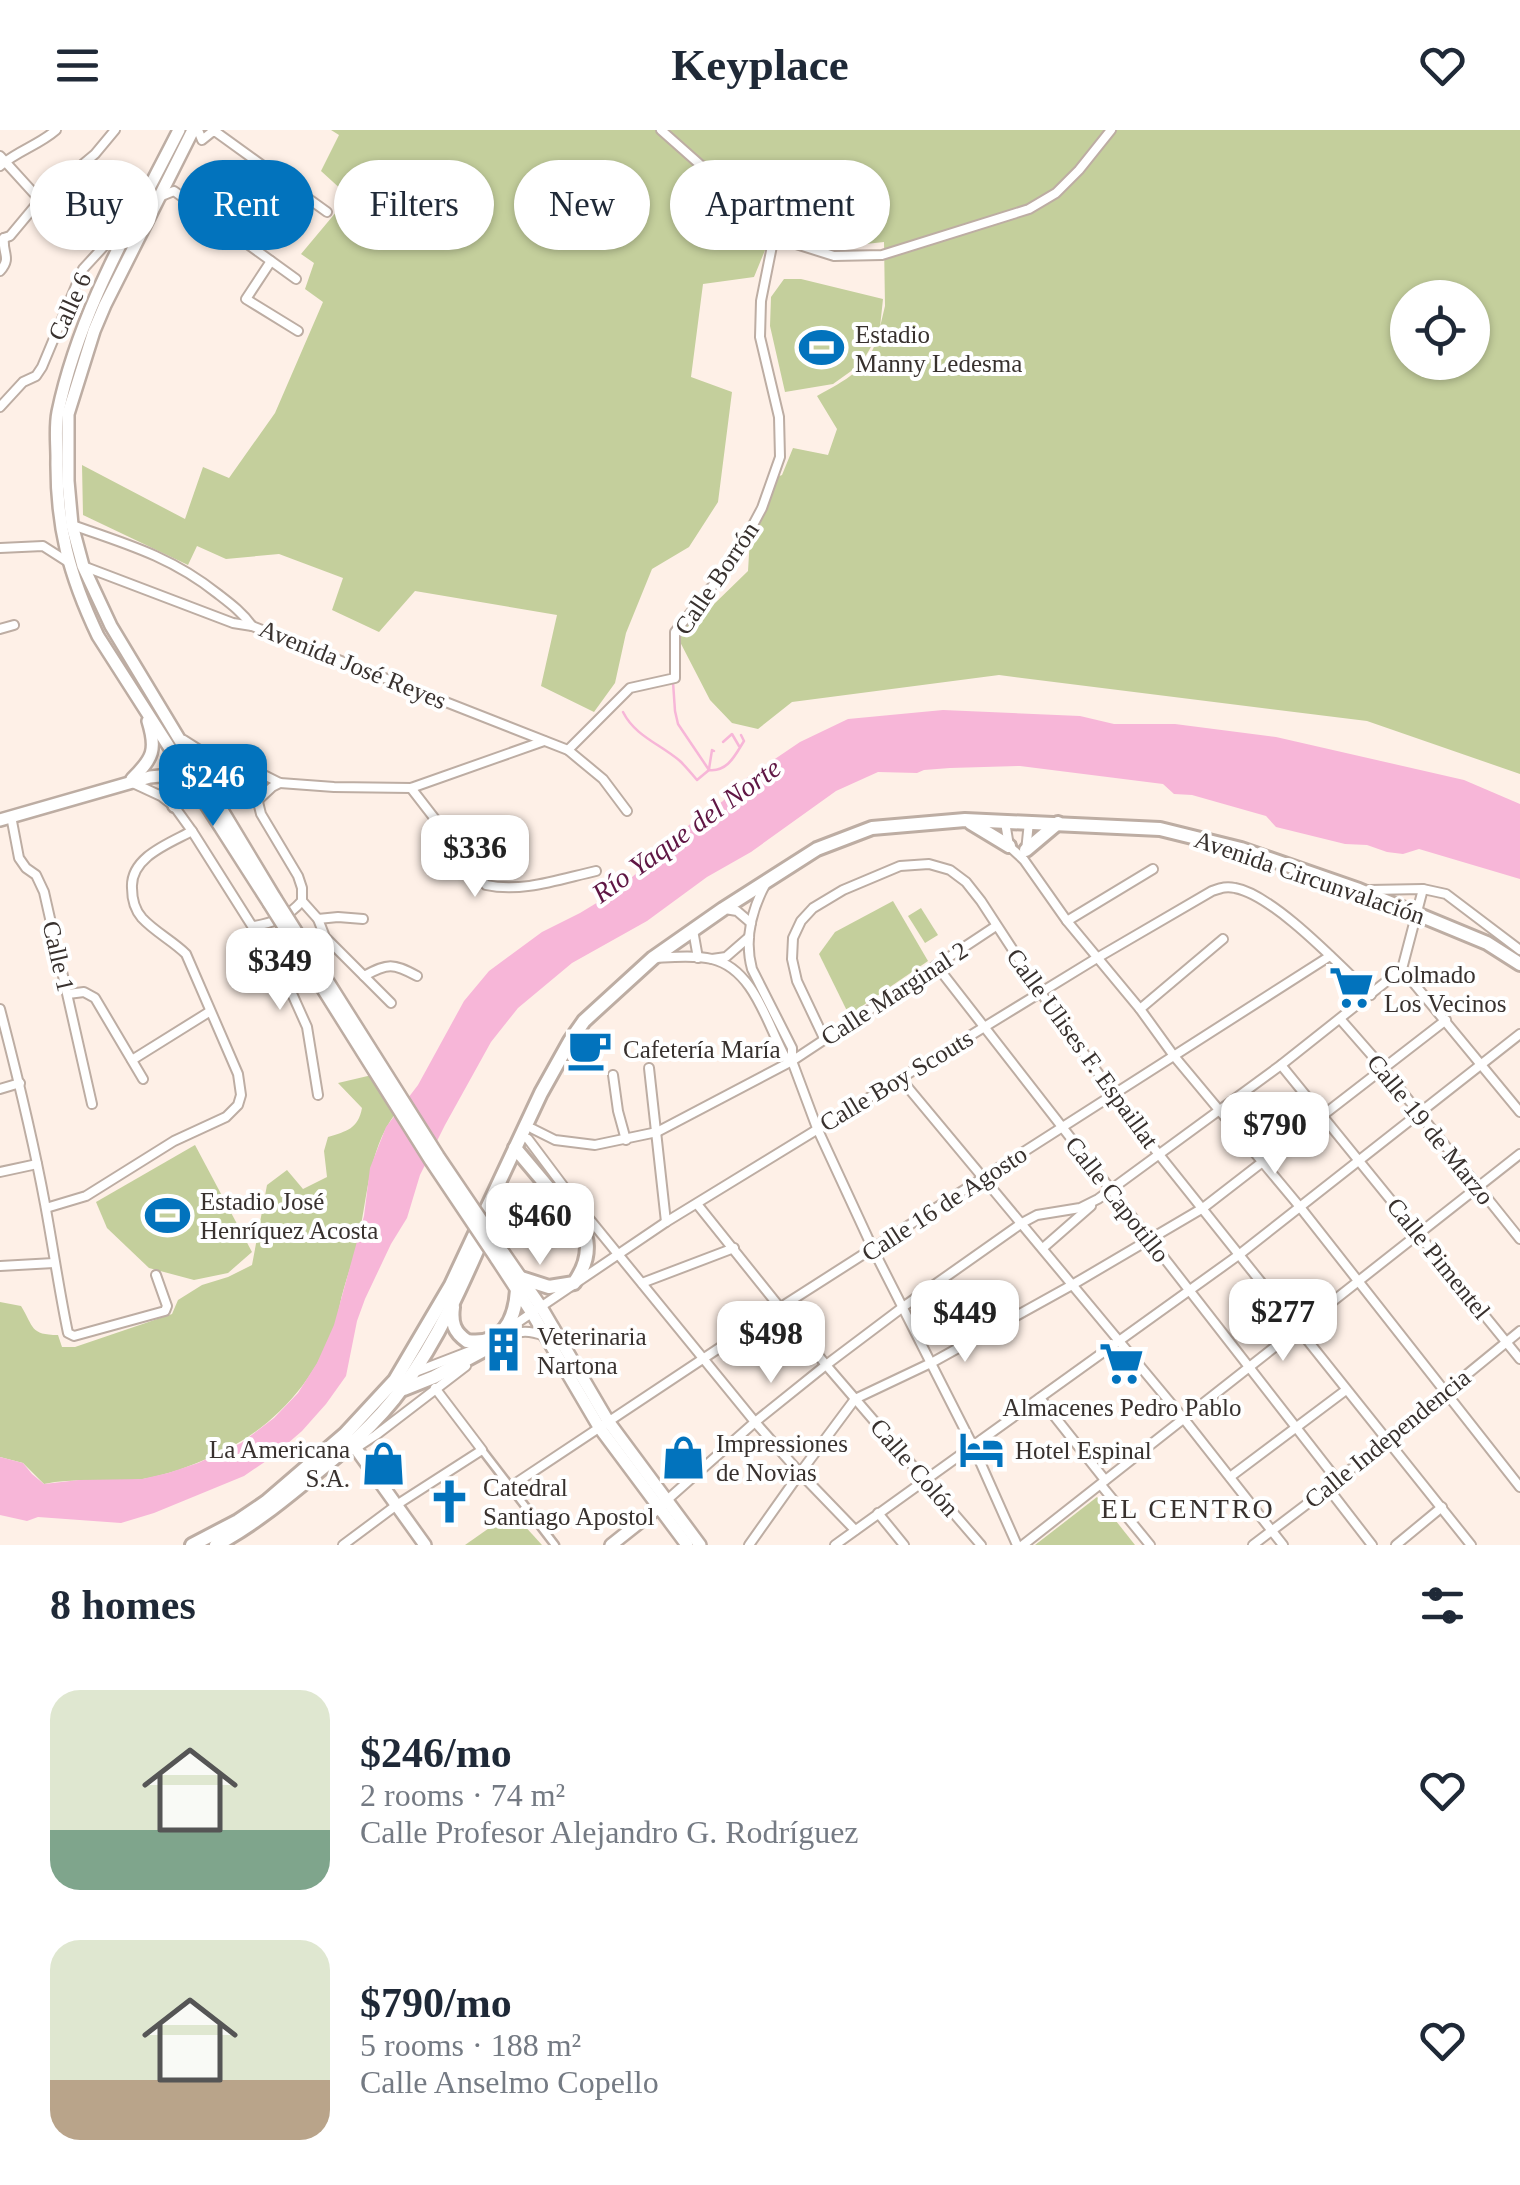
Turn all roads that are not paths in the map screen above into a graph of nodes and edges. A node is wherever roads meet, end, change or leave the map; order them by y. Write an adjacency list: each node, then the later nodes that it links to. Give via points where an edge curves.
1 (56, 130): 9 (street)
2 (115, 130): 7 (street)
3 (180, 130): 10 (main road)
4 (196, 130): 12 (main road); 14 (street, via 202,140 216,132)
5 (661, 130): 8 (street)
6 (1111, 130): 19 (street, via 1056,193 1029,209 882,255)
7 (87, 160)
8 (695, 160)
9 (2, 161): 11 (street)
10 (158, 173)
11 (30, 190)
12 (159, 197): 20 (street, via 174,191); 25 (main road, via 94,331 68,414)
13 (30, 212): 15 (street, via 10,236)
14 (326, 212)
15 (2, 236): 21 (street, via 8,256)
16 (100, 250): 24 (street, Calle 6, via 83,268 36,376)
17 (119, 250): 27 (main road, via 82,325 58,415 56,481)
18 (771, 250): 35 (street, Calle Borrón, via 760,337 781,432 773,480 746,538 675,632 674,678 630,688)
19 (815, 250)
20 (271, 261): 22 (street); 23 (street, via 246,298)
21 (0, 271)
22 (296, 279)
23 (298, 331)
24 (0, 407)
25 (72, 525): 28 (main road); 30 (street, Avenida José Reyes, via 161,557 213,590)
26 (0, 548): 27 (street, via 43,546)
27 (68, 562): 32 (main road, via 98,636)
28 (83, 566): 30 (street); 33 (main road)
29 (14, 625): 31 (street)
30 (252, 626): 34 (street, Avenida José Reyes)
31 (0, 629)
32 (137, 695): 37 (main road, via 154,744); 41 (main road)
33 (172, 731): 36 (street); 44 (main road)
34 (544, 741): 35 (street, Avenida José Reyes); 40 (street)
35 (568, 750): 45 (street, Avenida José Reyes)
36 (251, 774): 38 (street); 42 (street); 44 (street, via 224,781)
37 (128, 782): 39 (main road, via 160,776); 43 (street); 46 (main road)
38 (280, 783): 40 (street); 42 (street)
39 (185, 785): 41 (main road); 43 (main road)
40 (411, 788): 55 (street, via 486,885 522,887)
41 (199, 793): 59 (main road)
42 (258, 800): 60 (street, via 298,876)
43 (174, 806): 51 (street)
44 (222, 808): 59 (main road)
45 (627, 811)
46 (6, 818): 84 (street, Calle 1, via 19,858 44,892)
47 (964, 820): 48 (main road, Avenida Circunvalación); 52 (main road); 56 (main road, Avenida Circunvalación, via 872,828 817,849)
48 (1005, 822): 49 (main road, Avenida Circunvalación); 52 (street)
49 (1029, 822): 50 (main road, Avenida Circunvalación); 53 (street)
50 (1058, 823): 53 (main road); 58 (main road, Avenida Circunvalación, via 1197,837)
51 (192, 831): 67 (street); 90 (street, via 145,858 131,882 132,899 146,922 186,954)
52 (1008, 846): 53 (street)
53 (1025, 855): 65 (street)
54 (1152, 869): 65 (street)
55 (596, 871)
56 (769, 879): 61 (main road, Avenida Circunvalación); 66 (street)
57 (1423, 889): 58 (street); 62 (street); 72 (street, via 1446,894)
58 (1358, 890): 62 (main road, Avenida Circunvalación)
59 (272, 900): 153 (main road, bridge)
60 (302, 901): 63 (street); 67 (street, via 272,923)
61 (723, 908): 66 (street); 69 (main road, Avenida Circunvalación)
62 (1416, 912): 78 (main road, Avenida Circunvalación); 80 (street)
63 (318, 919): 64 (street); 81 (street, via 325,937)
64 (363, 919)
65 (1066, 920): 76 (street)
66 (751, 924): 70 (street)
67 (254, 926): 108 (street, via 307,1027)
68 (996, 926): 79 (street, Calle Marginal 2); 83 (street, Calle Ulises F. Espaillat); 95 (street, Calle Ulises F. Espaillat, via 966,882 929,864 900,866 813,908 793,938 792,960)
69 (693, 930): 74 (main road, Avenida Circunvalación); 75 (street)
70 (749, 937): 77 (street, via 726,957); 98 (street, via 752,970 792,1048)
71 (1223, 938): 89 (street)
72 (1520, 950)
73 (1330, 956): 76 (street, Calle Boy Scouts, via 1270,903 1225,887); 85 (street, Calle Boy Scouts); 96 (street, Calle 16 de Agosto)
74 (653, 958): 75 (street); 87 (main road, Avenida Circunvalación)
75 (698, 958): 77 (street)
76 (1097, 958): 83 (street, Calle Boy Scouts); 89 (street)
77 (712, 959): 98 (street, via 742,976)
78 (1520, 964)
79 (936, 965): 93 (street, Calle Capotillo); 95 (street, Calle Marginal 2)
80 (1402, 969): 85 (street); 92 (street)
81 (364, 976): 82 (street, via 390,964); 86 (street)
82 (417, 976)
83 (1041, 993): 93 (street, Calle Boy Scouts); 109 (street, Calle Ulises F. Espaillat)
84 (68, 994): 97 (street, via 95,998); 110 (street, Calle 1)
85 (1371, 995): 91 (street)
86 (391, 1002)
87 (605, 1003): 118 (main road, Avenida Circunvalación, via 576,1044); 120 (main road, Avenida Circunvalación, via 570,1041)
88 (0, 1009): 106 (street)
89 (1140, 1010): 96 (street)
90 (209, 1012): 97 (street); 133 (street, via 240,1084 232,1112 86,1196)
91 (1341, 1020): 99 (street); 102 (street, Calle 19 de Marzo)
92 (1446, 1020): 100 (street); 102 (street)
93 (982, 1028): 104 (street, Calle Boy Scouts); 116 (street, Calle Capotillo)
94 (1520, 1034): 100 (street)
95 (824, 1038): 98 (street, Calle Marginal 2)
96 (1174, 1056): 109 (street, Calle 16 de Agosto); 111 (street)
97 (132, 1060): 105 (street)
98 (792, 1061): 115 (street); 117 (street, Calle Marginal 2)
99 (1282, 1064): 111 (street); 114 (street, Calle Pimentel)
100 (1480, 1066): 112 (street); 113 (street)
101 (650, 1068): 117 (street)
102 (1383, 1068): 113 (street, Calle 19 de Marzo); 114 (street)
103 (613, 1075): 119 (street)
104 (900, 1078): 115 (street, Calle Boy Scouts); 127 (street)
105 (143, 1079)
106 (20, 1084): 107 (street); 125 (street)
107 (0, 1089)
108 (318, 1094)
109 (1112, 1094): 116 (street, Calle 16 de Agosto); 121 (street, Calle Ulises F. Espaillat)
110 (92, 1104)
111 (1220, 1110): 121 (street); 124 (street)
112 (1520, 1112)
113 (1419, 1113): 123 (street); 128 (street, Calle 19 de Marzo)
114 (1323, 1115): 123 (street, Calle Pimentel); 124 (street)
115 (817, 1128): 131 (street, Calle Boy Scouts); 143 (street)
116 (1062, 1128): 127 (street, Calle 16 de Agosto); 129 (street, Calle Capotillo)
117 (657, 1132): 119 (street, Calle Marginal 2); 136 (street)
118 (531, 1134): 119 (street, Calle Marginal 2, via 596,1145); 120 (main road, Avenida Circunvalación); 145 (street)
119 (626, 1140)
120 (518, 1151): 135 (main road); 144 (main road, Avenida Circunvalación); 172 (main road, Avenida Circunvalación)
121 (1158, 1153): 129 (street); 134 (street, Calle Ulises F. Espaillat)
122 (1520, 1154): 128 (street)
123 (1359, 1160): 132 (street); 138 (street, Calle Pimentel)
124 (1264, 1163): 132 (street); 134 (street)
125 (37, 1164): 126 (street); 133 (street)
126 (0, 1172)
127 (983, 1179): 137 (street); 143 (street, Calle 16 de Agosto)
128 (1478, 1188): 138 (street); 140 (street, Calle 19 de Marzo)
129 (1112, 1190): 130 (street); 139 (street, Calle Capotillo)
130 (1098, 1200): 137 (street); 142 (street)
131 (698, 1204): 136 (street, Calle Boy Scouts); 141 (street, Calle Colón)
132 (1300, 1207): 146 (street); 150 (street)
133 (46, 1208): 147 (street)
134 (1203, 1208): 139 (street); 146 (street, Calle Ulises F. Espaillat)
135 (569, 1212): 144 (main road, via 540,1206 514,1213); 151 (main road, via 583,1227 587,1245)
136 (666, 1222): 145 (street, Calle Boy Scouts)
137 (1022, 1223): 142 (street); 158 (street)
138 (1420, 1235): 150 (street); 165 (street, Calle Pimentel)
139 (1149, 1239): 154 (street); 156 (street, Calle Capotillo)
140 (1520, 1239)
141 (734, 1248): 152 (street); 157 (street, Calle Colón)
142 (1043, 1248): 154 (street)
143 (873, 1249): 157 (street, Calle 16 de Agosto); 158 (street)
144 (476, 1252): 155 (main road, Avenida Circunvalación)
145 (618, 1254): 151 (street, Calle Boy Scouts); 152 (street)
146 (1240, 1254): 156 (street); 160 (street, Calle Ulises F. Espaillat)
147 (54, 1263): 148 (street); 149 (street, via 74,1336 165,1311)
148 (0, 1266)
149 (156, 1275)
150 (1359, 1281): 160 (street); 175 (street)
151 (574, 1283): 153 (main road); 159 (street, Calle Boy Scouts)
152 (642, 1283): 166 (street)
153 (519, 1284): 159 (main road); 163 (main road, via 515,1313)
154 (1072, 1285): 164 (street); 168 (street)
155 (460, 1286): 163 (main road, via 452,1313 456,1331 467,1341); 171 (main road, Avenida Circunvalación)
156 (1188, 1289): 164 (street); 170 (street, Calle Capotillo)
157 (781, 1306): 166 (street, Calle 16 de Agosto); 169 (street, Calle Colón)
158 (903, 1306): 168 (street); 169 (street)
159 (537, 1310): 162 (main road); 163 (street, Calle Boy Scouts); 180 (main road)
160 (1298, 1329): 170 (street); 174 (street, Calle Ulises F. Espaillat)
161 (1520, 1330): 165 (street, Calle Independencia)
162 (546, 1337): 163 (street, Calle Boy Scouts, via 520,1331); 180 (main road)
163 (497, 1340): 171 (street, Calle Boy Scouts); 172 (main road, via 434,1377); 173 (street, Calle Boy Scouts)
164 (1120, 1341): 176 (street); 178 (street)
165 (1506, 1341): 167 (street, Calle Pimentel); 175 (street, Calle Independencia)
166 (705, 1358): 179 (street); 180 (street, Calle 16 de Agosto)
167 (1520, 1359)
168 (932, 1362): 177 (street); 184 (street)
169 (826, 1366): 177 (street, Calle Colón); 179 (street)
170 (1248, 1367): 178 (street); 181 (street, Calle Capotillo)
171 (413, 1373): 172 (main road, Avenida Circunvalación)
172 (398, 1385): 183 (main road, Avenida Circunvalación)
173 (436, 1388): 183 (street, Calle Boy Scouts); 185 (street)
174 (1346, 1390): 181 (street); 182 (street, Calle Ulises F. Espaillat)
175 (1445, 1391): 182 (street, Calle Independencia); 191 (street)
176 (1040, 1398): 184 (street); 190 (street)
177 (855, 1399): 186 (street); 188 (street, Calle Colón)
178 (1184, 1418): 187 (street); 190 (street)
179 (756, 1422): 186 (street); 195 (street)
180 (604, 1424): 192 (street, Calle 16 de Agosto); 195 (main road)
181 (1296, 1428): 187 (street); 189 (street, Calle Capotillo)
182 (1386, 1438): 189 (street, Calle Independencia); 196 (street, Calle Ulises F. Espaillat)
183 (352, 1442): 194 (main road); 201 (main road, Avenida Circunvalación); 202 (main road, Avenida Circunvalación, via 271,1510)
184 (973, 1446): 188 (street); 212 (street)
185 (482, 1450): 192 (street); 194 (street)
186 (800, 1473): 198 (street); 208 (street)
187 (1230, 1477): 199 (street)
188 (926, 1479): 197 (street); 211 (street, Calle Colón)
189 (1337, 1480): 193 (street, Calle Independencia)
190 (1103, 1482): 212 (street); 213 (street)
191 (1520, 1486)
192 (510, 1487): 204 (street)
193 (1328, 1488): 199 (street, Calle Independencia); 216 (street)
194 (398, 1504): 200 (main road); 203 (street)
195 (662, 1504): 205 (main road); 206 (main road); 207 (main road)
196 (1442, 1508): 217 (street); 218 (street, Calle Ulises F. Espaillat)
197 (878, 1514): 198 (street); 210 (street)
198 (854, 1530): 209 (street)
199 (1272, 1530): 214 (street, Calle Independencia); 215 (street)
200 (424, 1544)
201 (192, 1545)
202 (216, 1545)
203 (343, 1545)
204 (556, 1545)
205 (611, 1545)
206 (687, 1545)
207 (700, 1545)
208 (750, 1545)
209 (835, 1545)
210 (904, 1545)
211 (981, 1545)
212 (1020, 1545)
213 (1150, 1545)
214 (1254, 1545)
215 (1284, 1545)
216 (1372, 1545)
217 (1396, 1545)
218 (1471, 1545)

